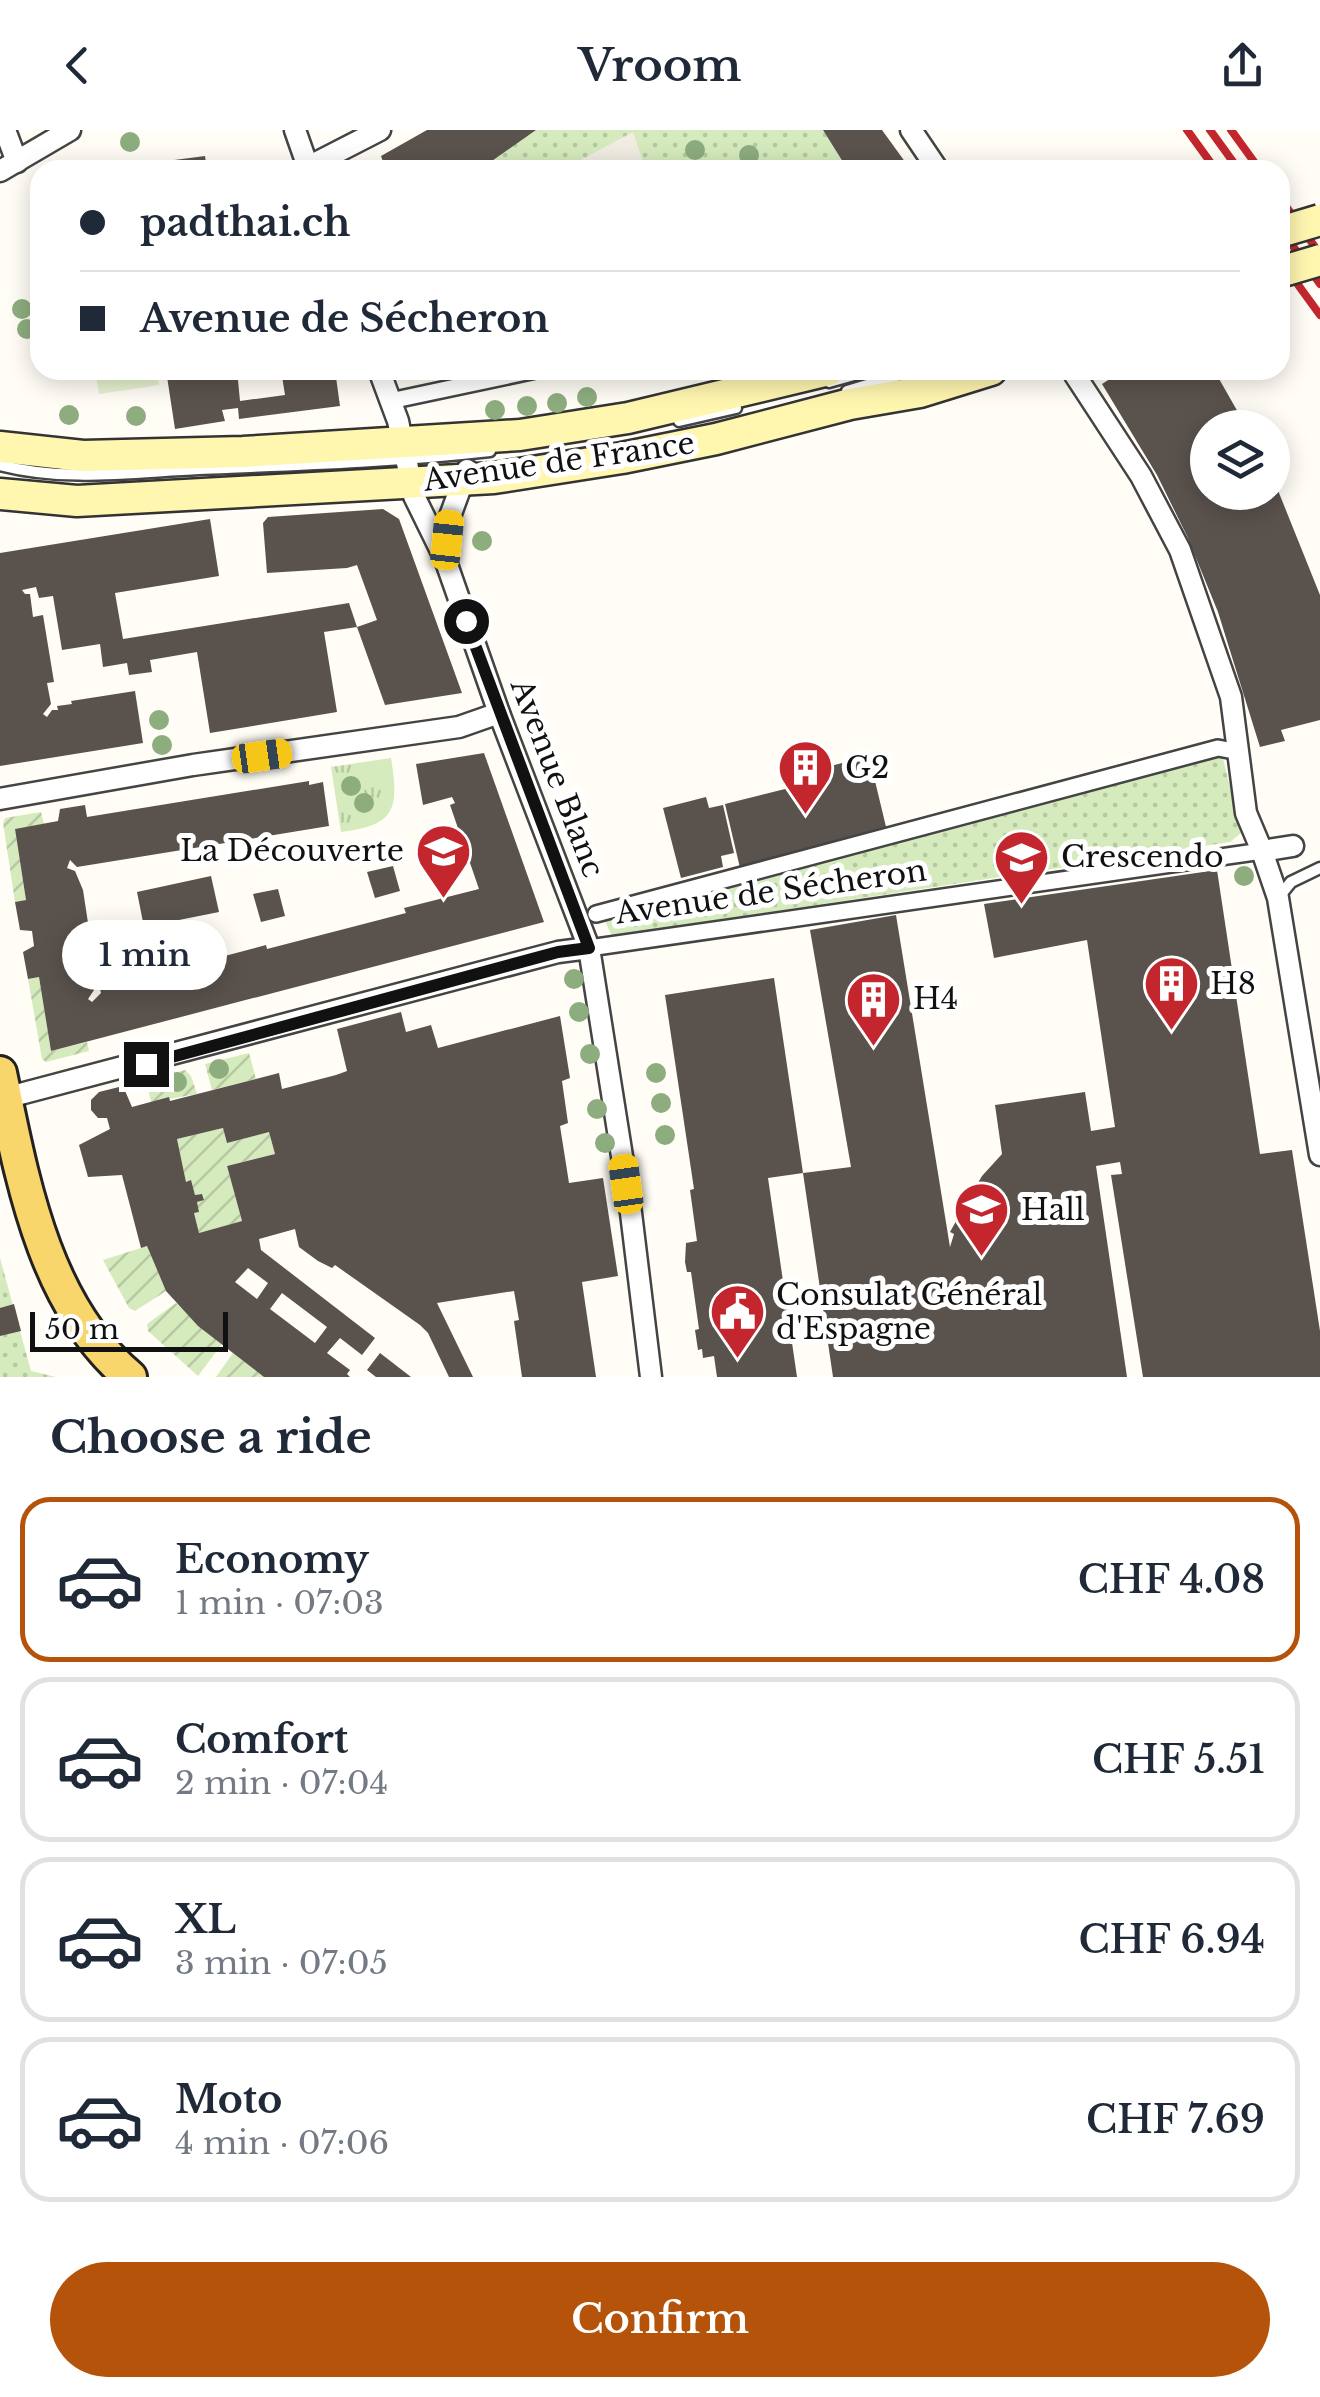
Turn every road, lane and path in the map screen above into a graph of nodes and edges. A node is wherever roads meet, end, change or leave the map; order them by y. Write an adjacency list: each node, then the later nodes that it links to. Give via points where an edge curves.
1 (5, 130): 9 (street)
2 (70, 130): 9 (street)
3 (294, 130): 6 (street)
4 (380, 130): 7 (street)
5 (912, 130): 8 (street)
6 (305, 160)
7 (323, 160)
8 (932, 160)
9 (8, 166)
10 (1320, 220): 11 (main road, bridge)
11 (1290, 229)
12 (1320, 260): 13 (main road, bridge)
13 (1290, 269)
14 (383, 380): 20 (street, Avenue Blanc)
15 (487, 380): 20 (street)
16 (854, 380): 19 (lane)
17 (959, 380): 31 (main road, Avenue de France, via 622,458)
18 (1079, 380): 35 (street, via 1180,550 1231,697)
19 (823, 385): 29 (main road, Avenue de France, via 520,435)
20 (390, 400): 29 (street, Avenue Blanc)
21 (751, 404): 23 (lane)
22 (799, 404): 24 (lane, via 696,430 620,439)
23 (674, 422)
24 (636, 430)
25 (533, 446): 29 (lane)
26 (0, 447): 29 (main road, Avenue de France, via 82,456)
27 (604, 448): 28 (lane)
28 (521, 461)
29 (408, 464): 30 (lane, via 90,474); 31 (main road, Avenue de France); 32 (main road, Avenue de France, via 77,501); 33 (street, Avenue Blanc, via 414,496)
30 (0, 465)
31 (468, 471): 33 (street, Avenue Blanc, via 449,520)
32 (2, 488)
33 (445, 560): 34 (street, Avenue Blanc)
34 (499, 713): 36 (street, via 458,728); 42 (street, Avenue Blanc)
35 (1238, 752): 38 (street, via 1246,813); 41 (street, via 1218,748)
36 (0, 799)
37 (1293, 846): 38 (street)
38 (1262, 851): 40 (street); 42 (street, Avenue de Sécheron)
39 (1320, 868): 40 (lane, via 1291,882)
40 (1278, 898): 44 (street)
41 (596, 914)
42 (589, 948): 43 (street, Avenue de Sécheron); 46 (street, Avenue Blanc)
43 (6, 1100): 45 (main road, via 65,1298 102,1352)
44 (1320, 1156)
45 (130, 1377)
46 (651, 1377)

